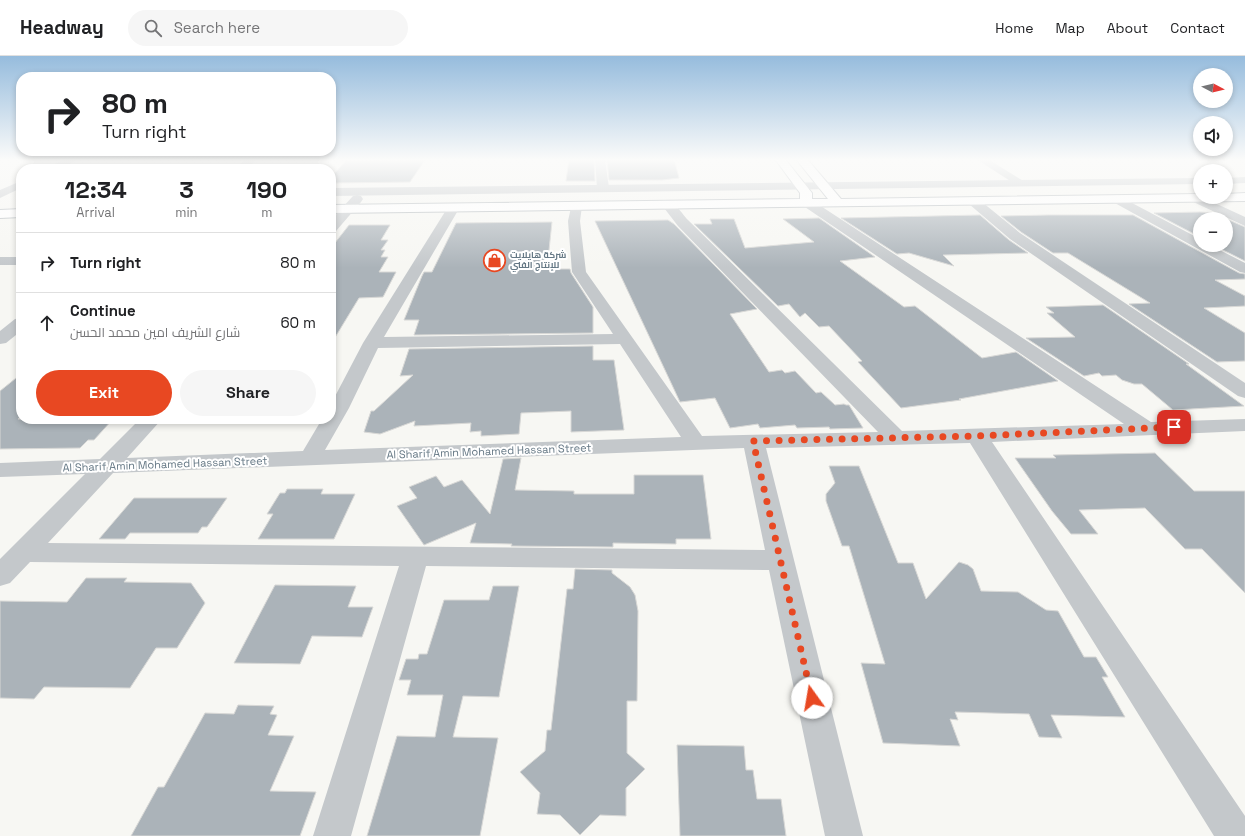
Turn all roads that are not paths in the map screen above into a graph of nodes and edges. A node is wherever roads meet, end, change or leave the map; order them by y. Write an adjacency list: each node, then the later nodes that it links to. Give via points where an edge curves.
1 (741, 195): 13 (main road)
2 (785, 195): 15 (main road)
3 (806, 195): 39 (street)
4 (858, 195): 11 (main road)
5 (1158, 195): 10 (main road)
6 (1233, 196): 7 (main road)
7 (1245, 197)
8 (336, 199): 9 (main road)
9 (357, 199): 13 (main road); 20 (street)
10 (1117, 199): 11 (main road); 25 (street)
11 (972, 201): 34 (street, via 1015,236)
12 (16, 203): 14 (main road)
13 (401, 203): 18 (main road); 20 (main road)
14 (0, 204)
15 (667, 204): 17 (main road); 41 (street, via 683,224)
16 (1216, 204): 24 (street)
17 (576, 206): 18 (main road); 32 (street, via 574,221 578,272)
18 (454, 207): 33 (street)
19 (336, 209): 20 (main road)
20 (348, 209): 23 (street)
21 (16, 213): 22 (main road)
22 (0, 214)
23 (336, 222)
24 (1245, 222)
25 (1193, 241)
26 (1213, 252): 29 (street)
27 (0, 261): 28 (street)
28 (16, 261)
29 (1245, 269)
30 (16, 327): 31 (street)
31 (0, 339)
32 (624, 339): 33 (street); 43 (street)
33 (372, 343): 35 (street)
34 (1245, 392)
35 (336, 413)
36 (147, 424): 45 (street)
37 (330, 424): 44 (street)
38 (1245, 425): 39 (street, Al Sharif Amin Mohamed Hassan Street)
39 (1145, 428): 40 (street, Al Sharif Amin Mohamed Hassan Street)
40 (977, 436): 41 (street, Al Sharif Amin Mohamed Hassan Street); 53 (street)
41 (896, 438): 42 (street, Al Sharif Amin Mohamed Hassan Street)
42 (753, 441): 43 (street, Al Sharif Amin Mohamed Hassan Street); 49 (street)
43 (696, 443): 44 (street, Al Sharif Amin Mohamed Hassan Street)
44 (310, 458): 45 (street, Al Sharif Amin Mohamed Hassan Street)
45 (108, 466): 46 (street, Al Sharif Amin Mohamed Hassan Street); 47 (street)
46 (0, 470)
47 (25, 552): 48 (street); 50 (street)
48 (415, 556): 49 (street); 51 (street)
49 (780, 560): 52 (street)
50 (0, 576)
51 (332, 836)
52 (844, 836)
53 (1236, 836)

